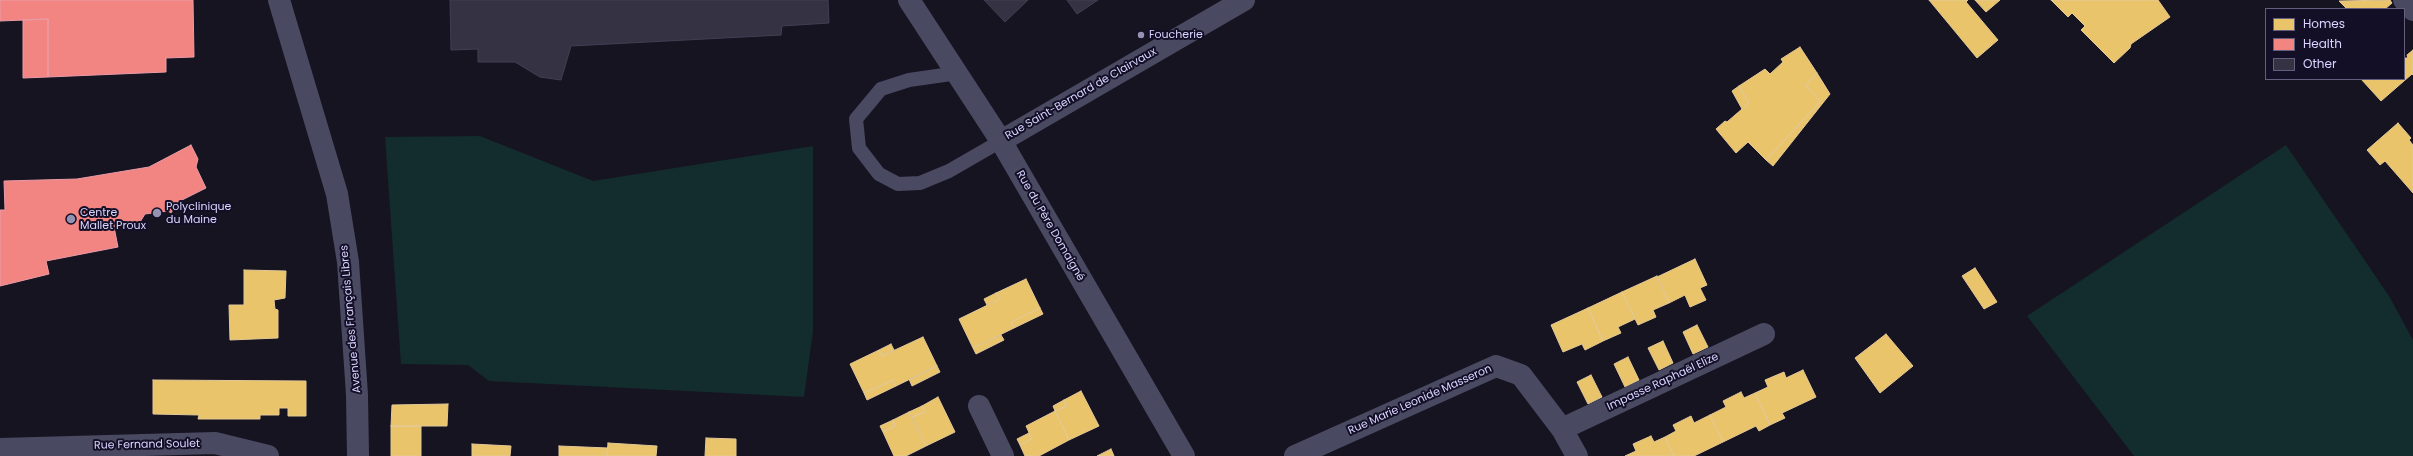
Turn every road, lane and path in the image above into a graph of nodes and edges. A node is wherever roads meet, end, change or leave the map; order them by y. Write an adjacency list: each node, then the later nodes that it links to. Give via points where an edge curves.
1 (279, 0): 13 (street, Avenue des Français Libres, via 337,194 348,262 357,395)
2 (909, 0): 6 (street, Rue du Père Domaigné)
3 (1244, 0): 7 (street, Rue Saint-Bernard de Clairvaux)
4 (2404, 0): 5 (street)
5 (2413, 10)
6 (958, 73): 7 (street, Rue du Père Domaigné); 7 (lane, via 909,80 881,89 856,119 859,148 879,174 898,184 920,183 949,171)
7 (1001, 141): 15 (street, Rue du Père Domaigné)
8 (1764, 334): 10 (street, Impasse Raphaël Elize)
9 (979, 406): 14 (street)
10 (1562, 429): 16 (street, Rue Marie Leonide Masseron, via 1521,375 1496,366); 17 (street, Rue Marie Leonide Masseron)
11 (0, 448): 12 (street, Rue Fernand Soulet, via 215,443)
12 (268, 456)
13 (358, 456)
14 (1002, 456)
15 (1184, 456)
16 (1295, 456)
17 (1577, 456)

